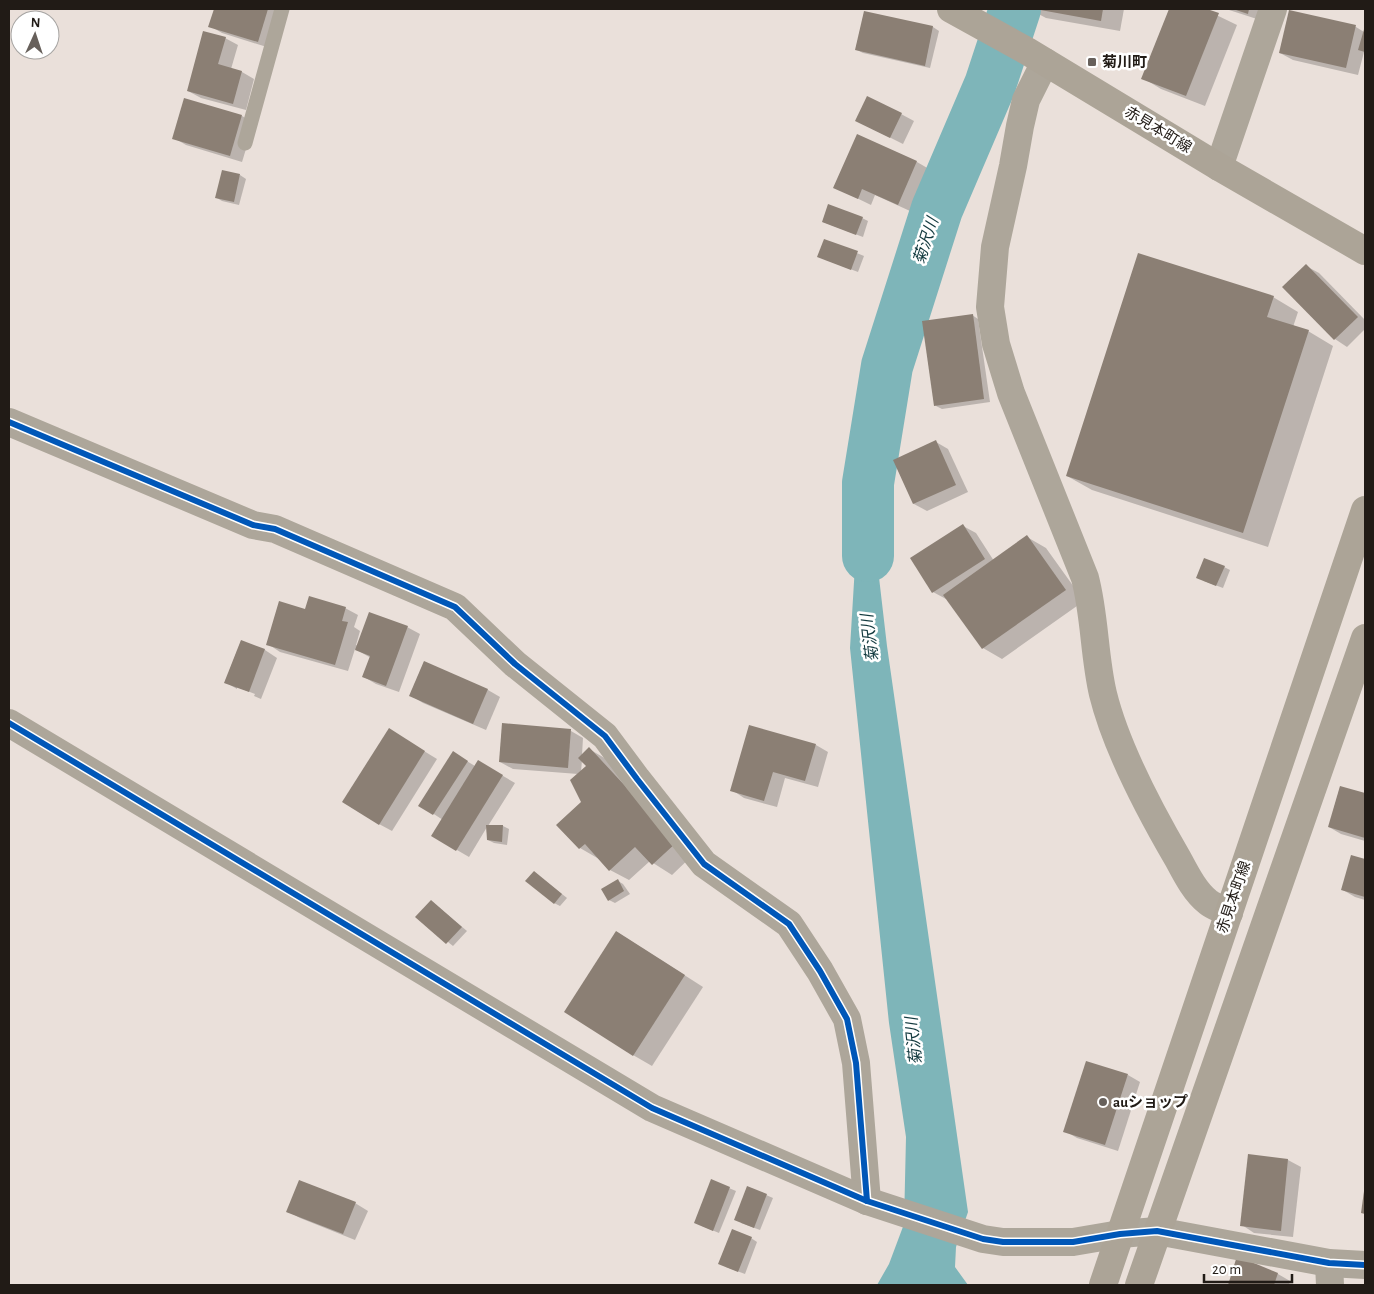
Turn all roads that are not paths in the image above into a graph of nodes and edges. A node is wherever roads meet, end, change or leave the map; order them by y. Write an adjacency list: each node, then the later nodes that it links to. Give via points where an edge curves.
1 (282, 9): 5 (lane)
2 (951, 9): 4 (main road, 赤見本町線)
3 (1273, 9): 6 (street)
4 (1036, 56): 6 (main road, 赤見本町線); 12 (street, via 995,247 990,307 996,344 1011,393 1085,578 1096,660 1113,725 1162,832 1193,885 1208,902)
5 (245, 143)
6 (1219, 167): 7 (main road, 赤見本町線)
7 (1365, 251)
8 (9, 422): 13 (street, via 253,525 274,529 455,608 515,664 605,736 704,864 789,924 820,971 847,1019 854,1054)
9 (1365, 510): 12 (main road, 赤見本町線)
10 (1365, 638): 14 (main road)
11 (9, 723): 13 (street, via 652,1108)
12 (1228, 913): 15 (main road, 赤見本町線)
13 (867, 1201): 15 (street, via 982,1240 1072,1242)
14 (1157, 1231): 15 (street); 17 (street); 19 (main road)
15 (1120, 1234): 18 (main road, 赤見本町線)
16 (1365, 1265): 17 (street)
17 (1329, 1274)
18 (1103, 1285)
19 (1139, 1285)

